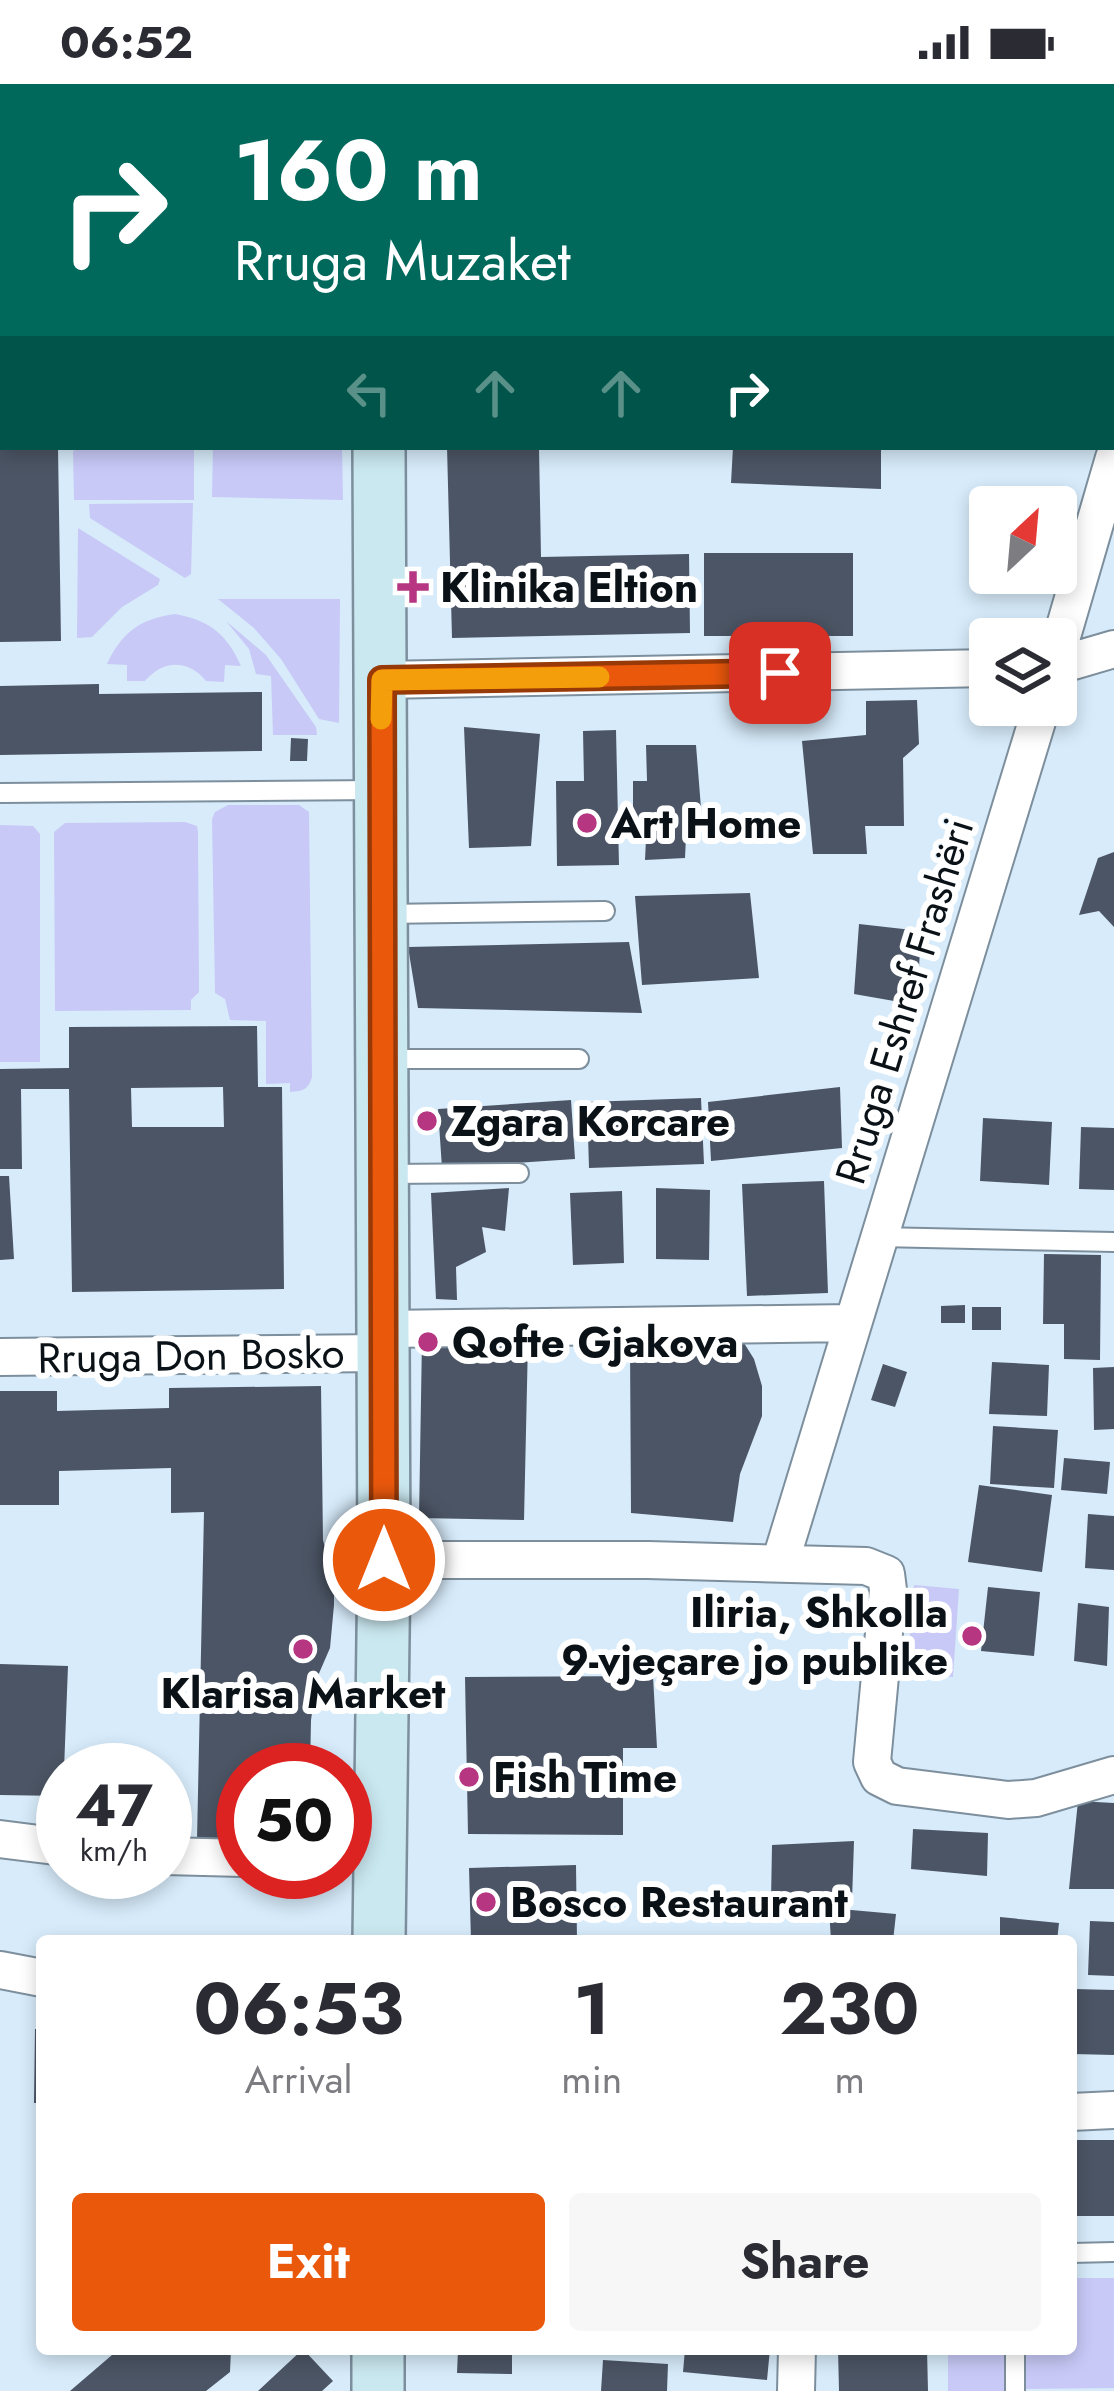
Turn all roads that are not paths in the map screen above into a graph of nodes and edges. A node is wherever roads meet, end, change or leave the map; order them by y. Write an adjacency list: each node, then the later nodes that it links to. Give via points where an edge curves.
1 (380, 450): 7 (main road, Rruga Don Bosko)
2 (1114, 458): 3 (street)
3 (1069, 618)
4 (1114, 649): 5 (street)
5 (1077, 657)
6 (969, 668): 7 (street)
7 (382, 680): 9 (main road, Rruga Don Bosko)
8 (1036, 726): 17 (street, Rruga Eshref Frashëri)
9 (382, 790): 10 (lane); 12 (main road, Rruga Don Bosko)
10 (0, 793)
11 (605, 910): 12 (lane)
12 (383, 914): 13 (main road, Rruga Don Bosko)
13 (382, 1059): 14 (lane); 16 (main road, Rruga Don Bosko)
14 (579, 1059)
15 (519, 1173): 16 (lane)
16 (382, 1174): 20 (main road, Rruga Don Bosko)
17 (878, 1237): 18 (lane); 19 (street, Rruga Eshref Frashëri)
18 (1114, 1242)
19 (852, 1323): 20 (street); 23 (street, Rruga Eshref Frashëri)
20 (383, 1341): 21 (street, Rruga Don Bosko); 22 (main road, Rruga Don Bosko)
21 (0, 1357)
22 (384, 1560): 23 (street); 24 (main road, Rruga Don Bosko)
23 (780, 1563): 25 (street, via 886,1574 872,1762 879,1777 1008,1800)
24 (371, 1743)
25 (1114, 1775)
26 (0, 1839): 27 (street)
27 (36, 1844)
28 (370, 1899): 29 (main road, Rruga Don Bosko)
29 (378, 1935)
30 (0, 1970): 31 (street)
31 (36, 1977)
32 (1114, 2110): 33 (street)
33 (1077, 2112)
34 (1114, 2252): 35 (lane)
35 (1077, 2253)
36 (378, 2355): 39 (main road)
37 (797, 2355): 40 (street)
38 (1015, 2355): 41 (lane)
39 (378, 2391)
40 (796, 2391)
41 (1015, 2391)

